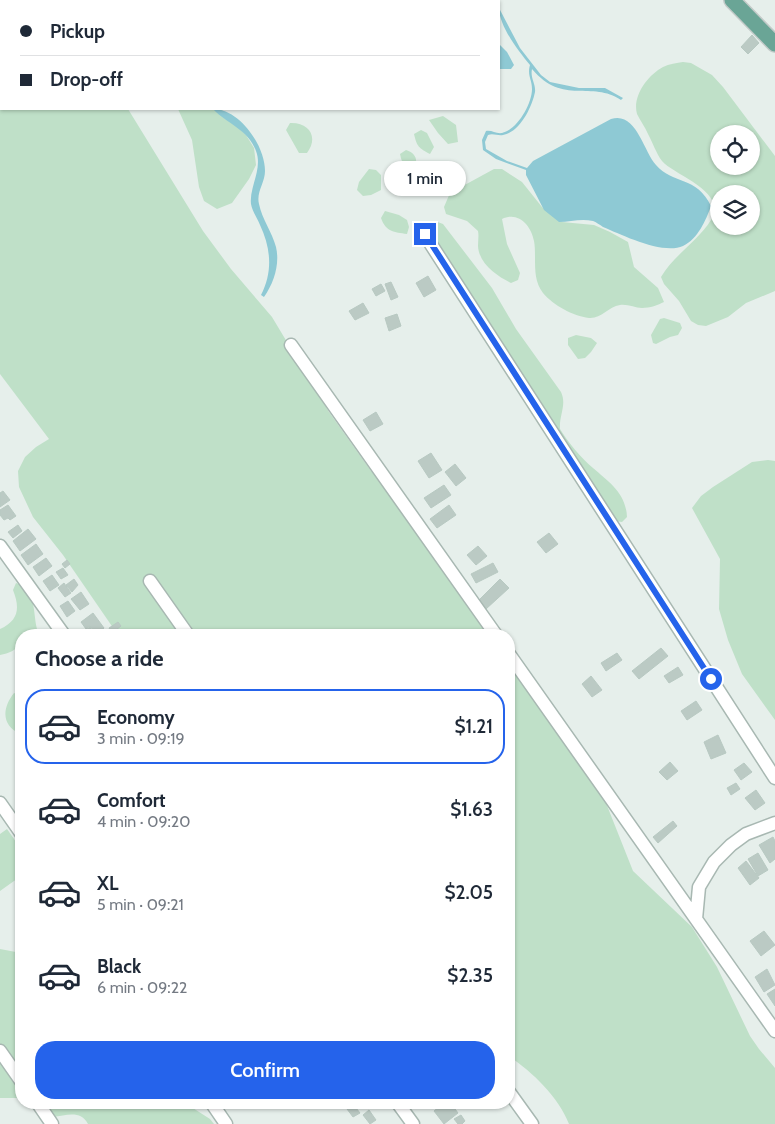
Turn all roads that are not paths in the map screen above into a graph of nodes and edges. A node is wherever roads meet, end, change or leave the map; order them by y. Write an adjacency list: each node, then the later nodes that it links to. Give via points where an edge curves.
1 (732, 0): 2 (main road)
2 (775, 44)
3 (425, 234): 11 (street)
4 (291, 345): 9 (street)
5 (0, 546): 7 (street)
6 (150, 581): 8 (street)
7 (60, 629)
8 (184, 629)
9 (492, 629)
10 (515, 663): 15 (street)
11 (775, 778)
12 (0, 803): 14 (street)
13 (775, 823): 15 (street, via 746,834 714,862 699,887)
14 (15, 824)
15 (696, 919): 16 (street)
16 (775, 1031)
17 (0, 1051): 18 (street)
18 (15, 1072)
19 (515, 1100): 26 (street)
20 (42, 1109): 23 (street)
21 (216, 1109): 24 (street)
22 (403, 1109): 25 (street)
23 (52, 1124)
24 (226, 1124)
25 (413, 1124)
26 (532, 1124)

